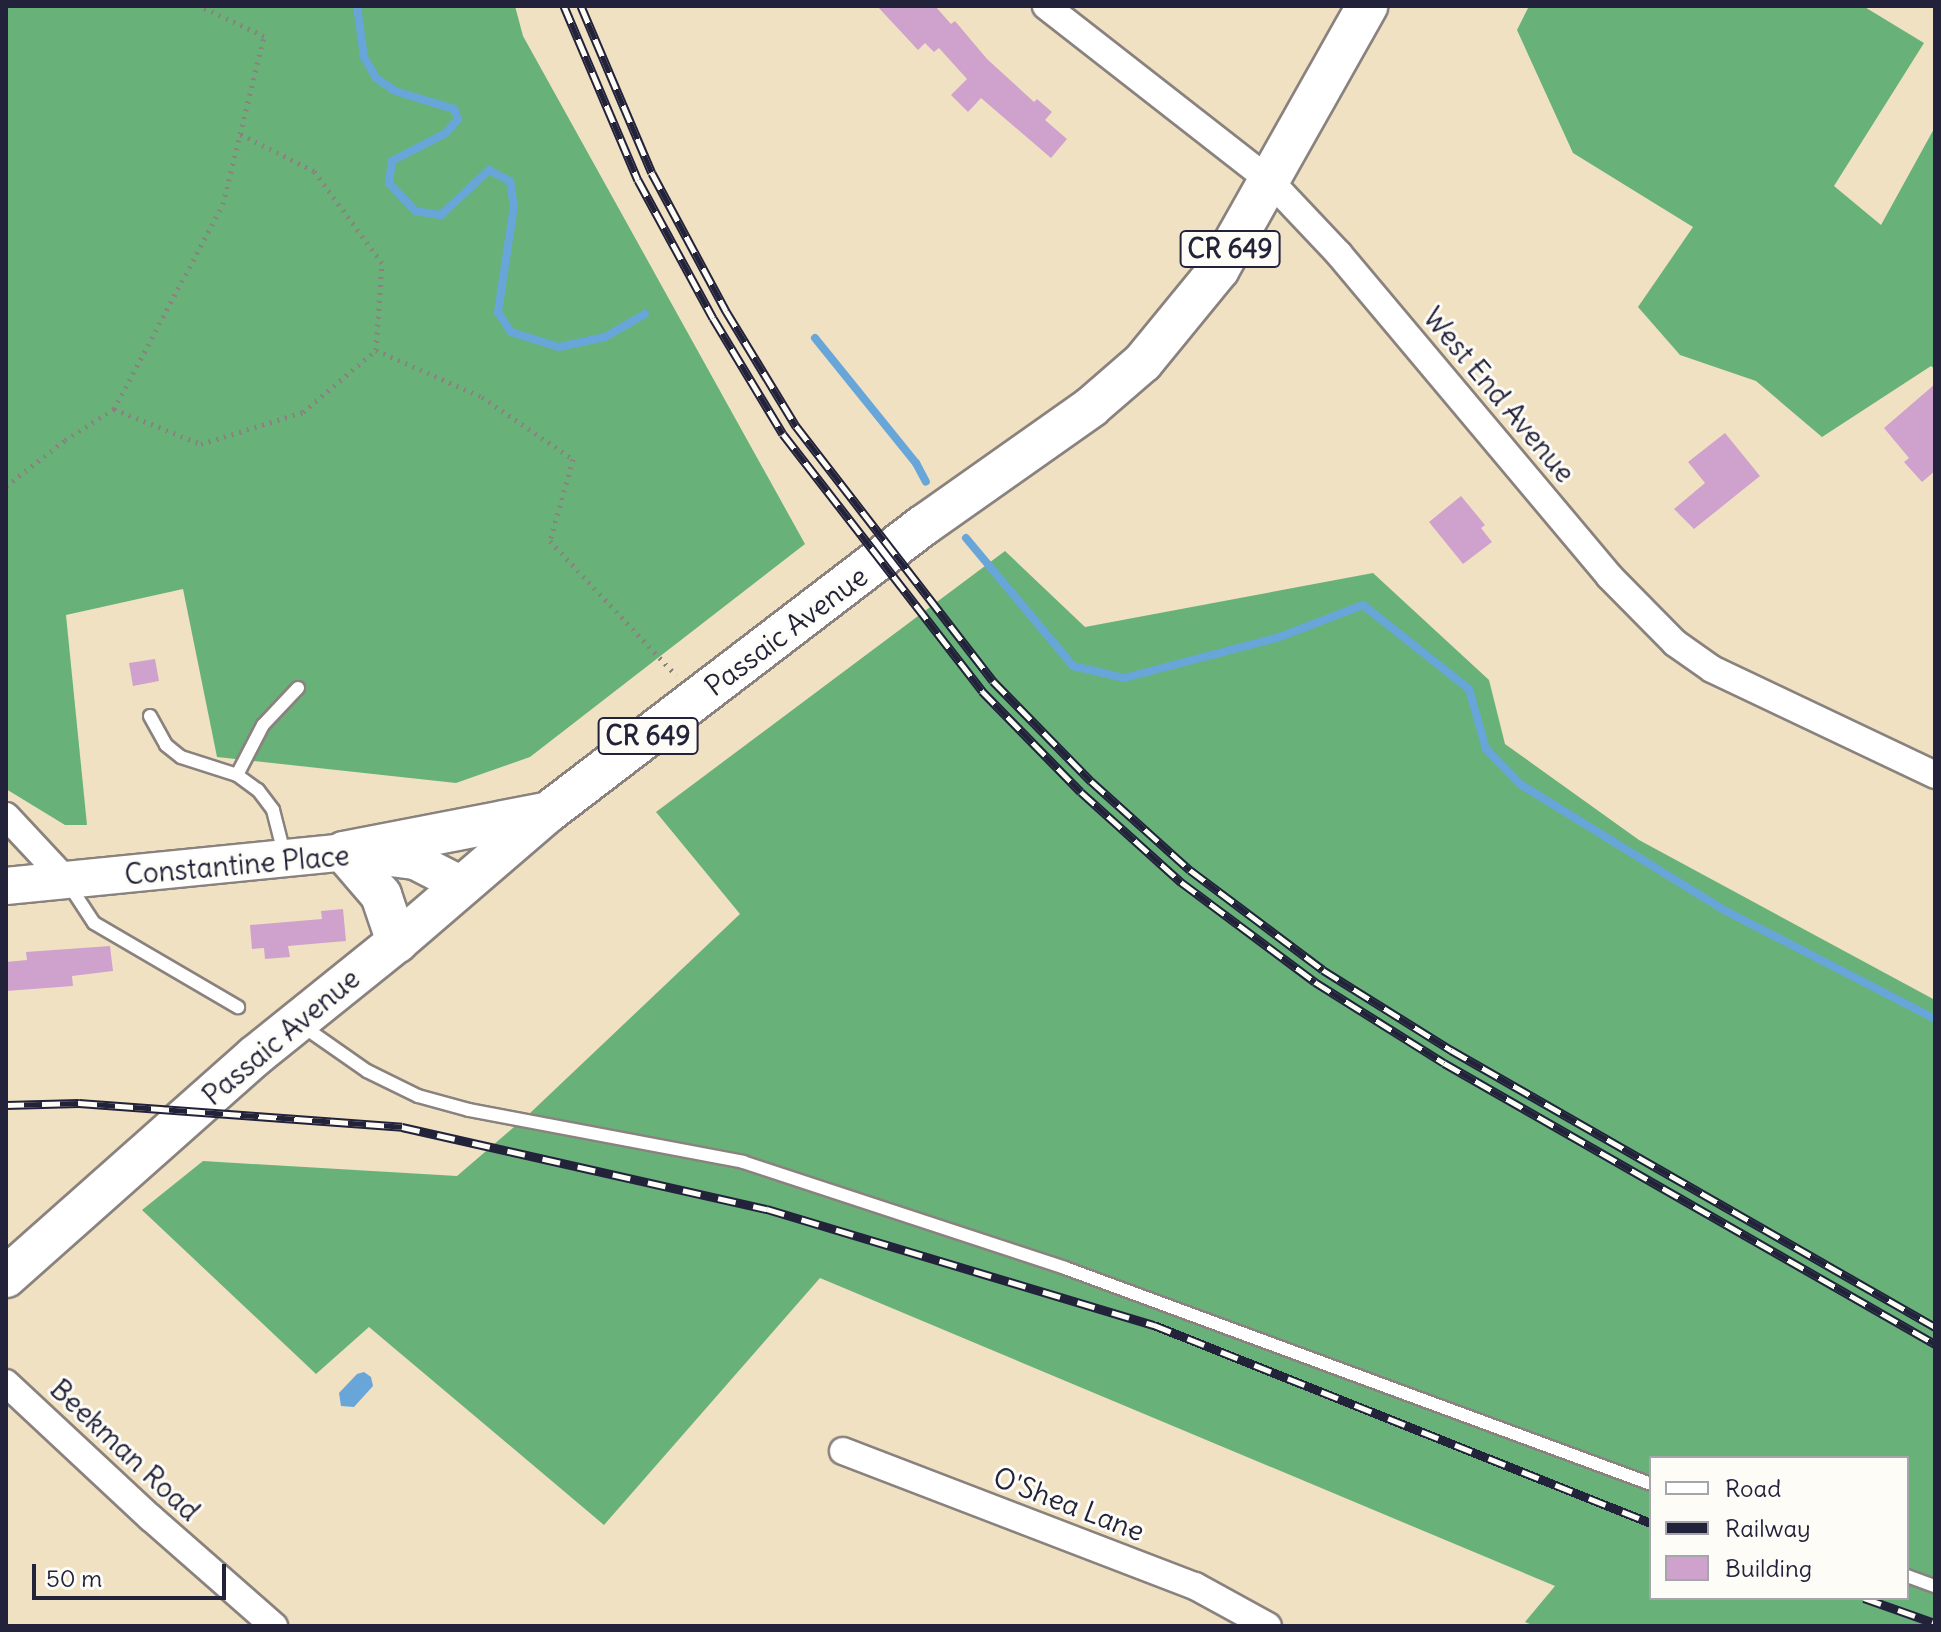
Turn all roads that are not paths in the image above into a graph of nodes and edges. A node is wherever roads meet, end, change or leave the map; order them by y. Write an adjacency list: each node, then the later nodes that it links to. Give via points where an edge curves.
1 (1046, 6): 3 (street, West End Avenue)
2 (1367, 6): 3 (main road, Passaic Avenue / CR 649)
3 (1270, 181): 7 (street, West End Avenue, via 1339,254 1609,576 1665,635 1712,669); 8 (main road, Passaic Avenue / CR 649, via 1219,269 1143,362 1091,407 924,525)
4 (298, 688): 6 (lane, via 263,725)
5 (150, 716): 6 (lane, via 166,745 181,757)
6 (237, 775): 11 (lane, via 273,810)
7 (1935, 775)
8 (547, 813): 10 (main road); 13 (main road, Passaic Avenue / CR 649)
9 (6, 816): 12 (street)
10 (344, 852): 11 (street, Constantine Place); 13 (street, Constantine Place, via 415,861); 15 (main road, via 381,895)
11 (286, 860): 12 (street, Constantine Place)
12 (65, 879): 14 (street, Constantine Place); 16 (lane, via 94,923)
13 (462, 885): 15 (main road, Passaic Avenue)
14 (6, 886)
15 (397, 942): 17 (main road, Passaic Avenue)
16 (238, 1007)
17 (298, 1022): 18 (main road, Passaic Avenue); 21 (lane, via 367,1071 418,1096 743,1162 1065,1268)
18 (6, 1277)
19 (6, 1383): 24 (street, Beekman Road)
20 (843, 1451): 25 (street, O'Shea Lane, via 1195,1586)
21 (1649, 1483)
22 (1909, 1577): 23 (lane)
23 (1935, 1586)
24 (274, 1626)
25 (1268, 1626)

